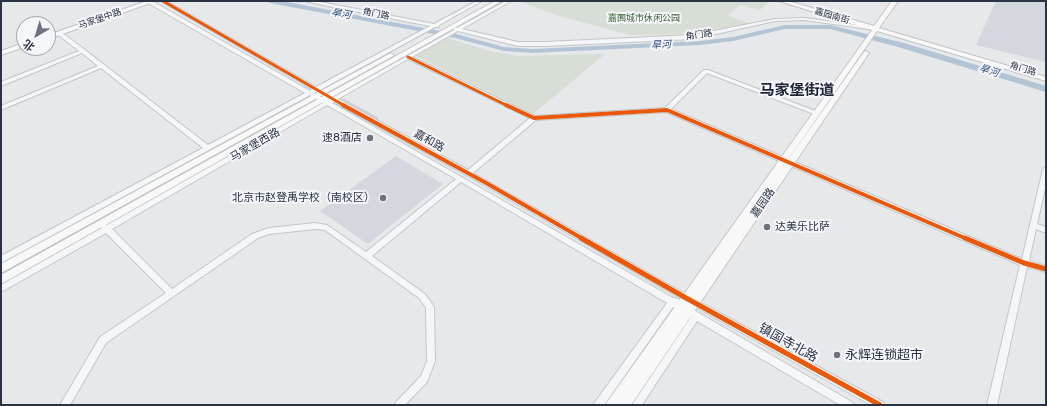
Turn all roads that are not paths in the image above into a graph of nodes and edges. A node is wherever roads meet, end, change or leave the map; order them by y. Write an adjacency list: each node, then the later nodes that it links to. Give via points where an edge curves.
1 (163, 1): 26 (street, 嘉和路)
2 (308, 1): 12 (street, 角门路)
3 (480, 1): 12 (street, 马家堡西路)
4 (490, 1): 12 (main road, 马家堡西路)
5 (499, 1): 12 (main road, 马家堡西路)
6 (510, 1): 12 (street, 马家堡西路)
7 (782, 1): 13 (main road, 嘉园南街)
8 (795, 1): 13 (main road, 嘉园南街)
9 (895, 1): 13 (main road, 嘉园路)
10 (902, 1): 13 (main road, 嘉园路)
11 (151, 2): 14 (main road, 马家堡中路); 26 (street, 嘉和路)
12 (446, 28): 13 (street, 角门路, via 518,44 693,37 775,20 804,19); 16 (main road, 马家堡西路); 16 (street, 马家堡西路)
13 (879, 30): 17 (main road, 嘉园路); 23 (main road, 角门路); 24 (main road, 角门路)
14 (59, 33): 15 (main road, 马家堡中路); 19 (street)
15 (56, 34)
16 (430, 37): 21 (street, 马家堡西路); 26 (main road, 马家堡西路); 26 (street, 马家堡西路)
17 (869, 43): 29 (main road, 嘉园路); 32 (main road, 嘉园路)
18 (16, 48): 20 (main road)
19 (83, 51): 22 (street); 25 (street)
20 (1, 53)
21 (408, 57): 26 (street, 马家堡西路); 30 (street)
22 (102, 66): 27 (street); 31 (street)
23 (1046, 76)
24 (1046, 79)
25 (1, 84)
26 (322, 97): 31 (street, 马家堡西路); 34 (street, 嘉和路); 35 (street, 嘉和路); 37 (main road, 马家堡西路); 42 (main road, 马家堡西路)
27 (1, 108)
28 (667, 110): 29 (street, via 706,71); 30 (street); 32 (street)
29 (816, 113): 32 (main road, 嘉园路)
30 (534, 118): 34 (street)
31 (207, 148): 40 (street, 马家堡西路)
32 (787, 162): 41 (street); 47 (main road, 嘉园路)
33 (1046, 169): 36 (street)
34 (469, 173): 47 (street, 嘉和路)
35 (461, 179): 39 (street); 47 (street, 嘉和路)
36 (1033, 225): 38 (street); 41 (street)
37 (105, 226): 44 (main road, 马家堡西路); 45 (street, 马家堡西路); 46 (street)
38 (1046, 230)
39 (366, 256): 46 (street, via 327,228 314,226 269,230 255,236); 49 (street, via 422,296 430,307 431,361 424,379)
40 (1, 260)
41 (1024, 263): 43 (street); 56 (street)
42 (1, 269)
43 (1046, 269)
44 (1, 280)
45 (1, 289)
46 (171, 293): 48 (street, via 103,340)
47 (686, 306): 50 (street); 51 (main road, 嘉园路); 52 (main road, 嘉园路); 53 (street); 54 (street, 镇国寺北路); 55 (street, 镇国寺北路)
48 (65, 405)
49 (399, 405)
50 (598, 405)
51 (610, 405)
52 (624, 405)
53 (637, 405)
54 (849, 405)
55 (880, 405)
56 (992, 405)

